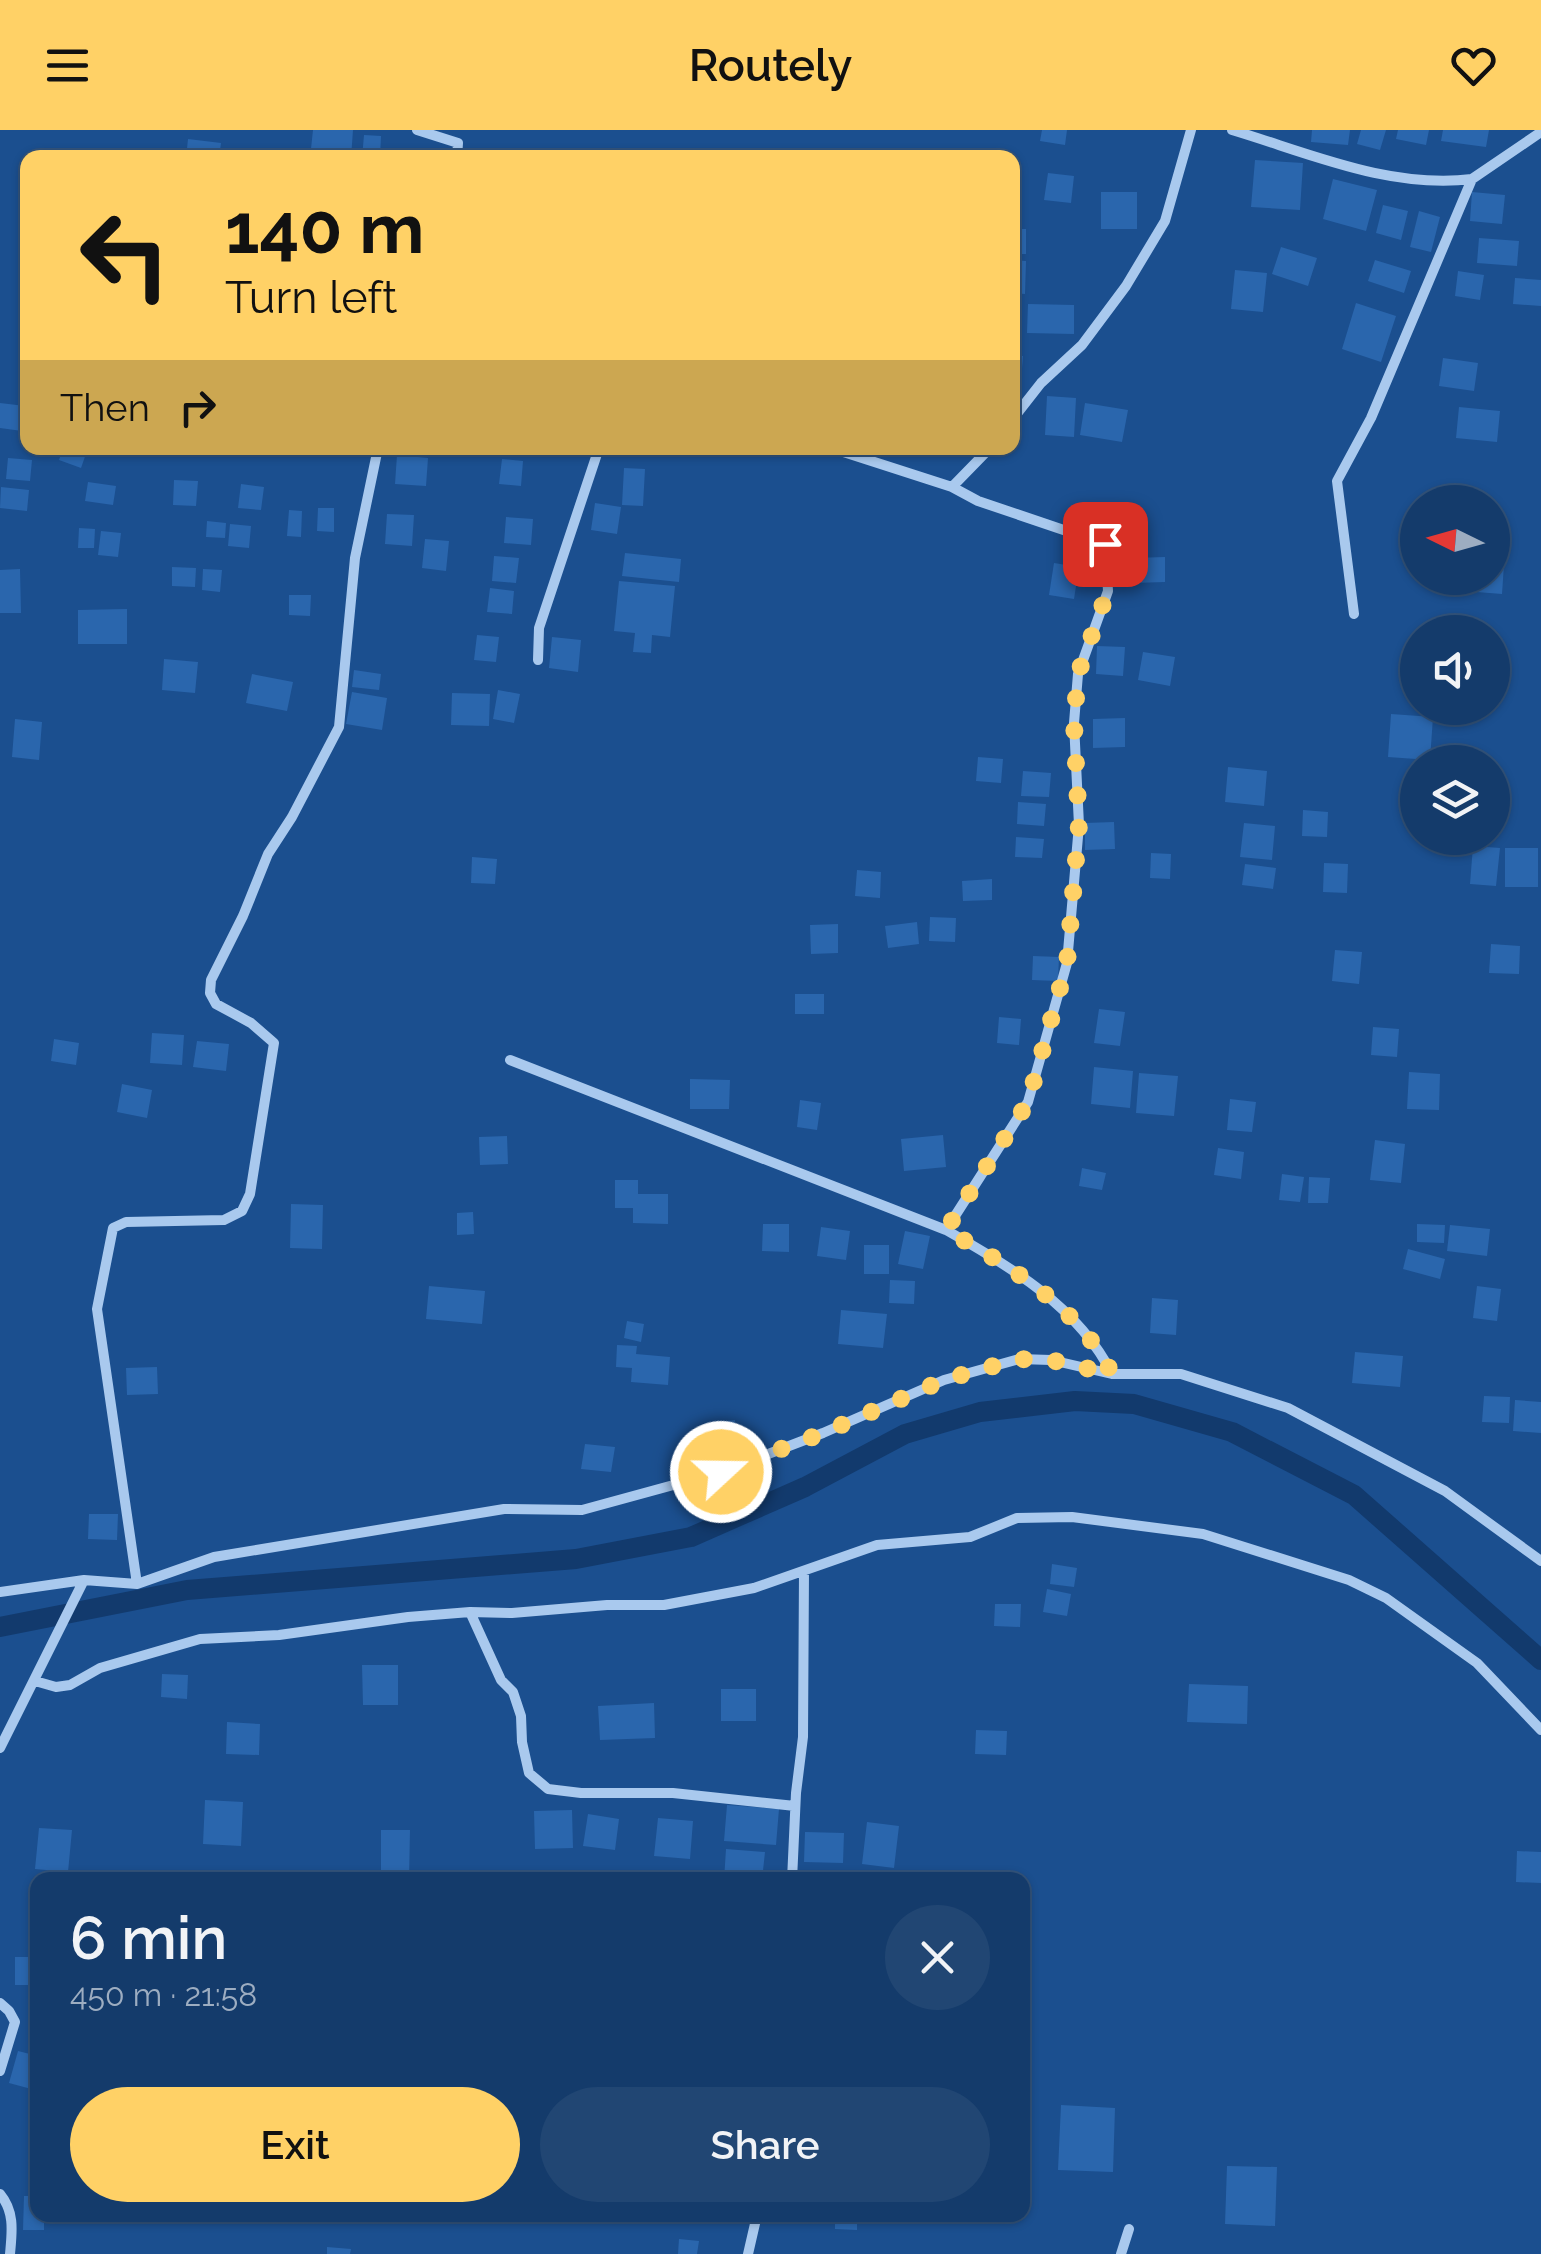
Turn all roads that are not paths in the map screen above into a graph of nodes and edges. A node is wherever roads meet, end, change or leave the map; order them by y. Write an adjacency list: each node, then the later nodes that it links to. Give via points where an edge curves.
1 (417, 130): 5 (street, via 458,143)
2 (1191, 130): 7 (street, via 1165,220 1126,286 1082,345)
3 (1232, 130): 6 (street, via 1362,170)
4 (1541, 132): 6 (street)
5 (458, 150)
6 (1472, 180): 13 (street, via 1371,418 1337,481)
7 (1020, 409)
8 (376, 455): 21 (street, via 354,558 339,727 268,854 211,980 216,1004 274,1043 250,1194 242,1211 224,1220 126,1222 113,1228 97,1308)
9 (597, 455): 14 (street, via 539,628)
10 (853, 455): 12 (street)
11 (983, 455): 12 (street)
12 (952, 487): 16 (street, via 1105,544 1108,590 1078,674 1079,825 1067,963 1028,1102)
13 (1354, 614)
14 (538, 660)
15 (510, 1060): 16 (street)
16 (946, 1230): 17 (street, via 1005,1263 1068,1315)
17 (1112, 1374): 18 (street, via 1182,1374 1288,1408 1445,1490); 21 (street, via 1018,1359 944,1380 721,1472 582,1510 504,1510 214,1557)
18 (1541, 1561)
19 (804, 1571): 23 (street, via 664,1605); 25 (street, via 877,1546 970,1537 1017,1518 1113,1520 1203,1534 1386,1598 1477,1663); 27 (street)
20 (84, 1580): 21 (street); 22 (street); 24 (street)
21 (137, 1584)
22 (0, 1592)
23 (470, 1612): 24 (street, via 200,1640 100,1668 70,1685); 27 (street, via 522,1716 529,1773 548,1789)
24 (34, 1682): 26 (street)
25 (1541, 1730)
26 (0, 1748)
27 (796, 1806): 28 (street)
28 (792, 1872)
29 (0, 2004): 30 (street, via 14,2022)
30 (0, 2072)
31 (0, 2194): 34 (street, via 12,2222)
32 (755, 2222): 35 (street)
33 (1130, 2228): 36 (street)
34 (10, 2254)
35 (748, 2254)
36 (1121, 2254)

